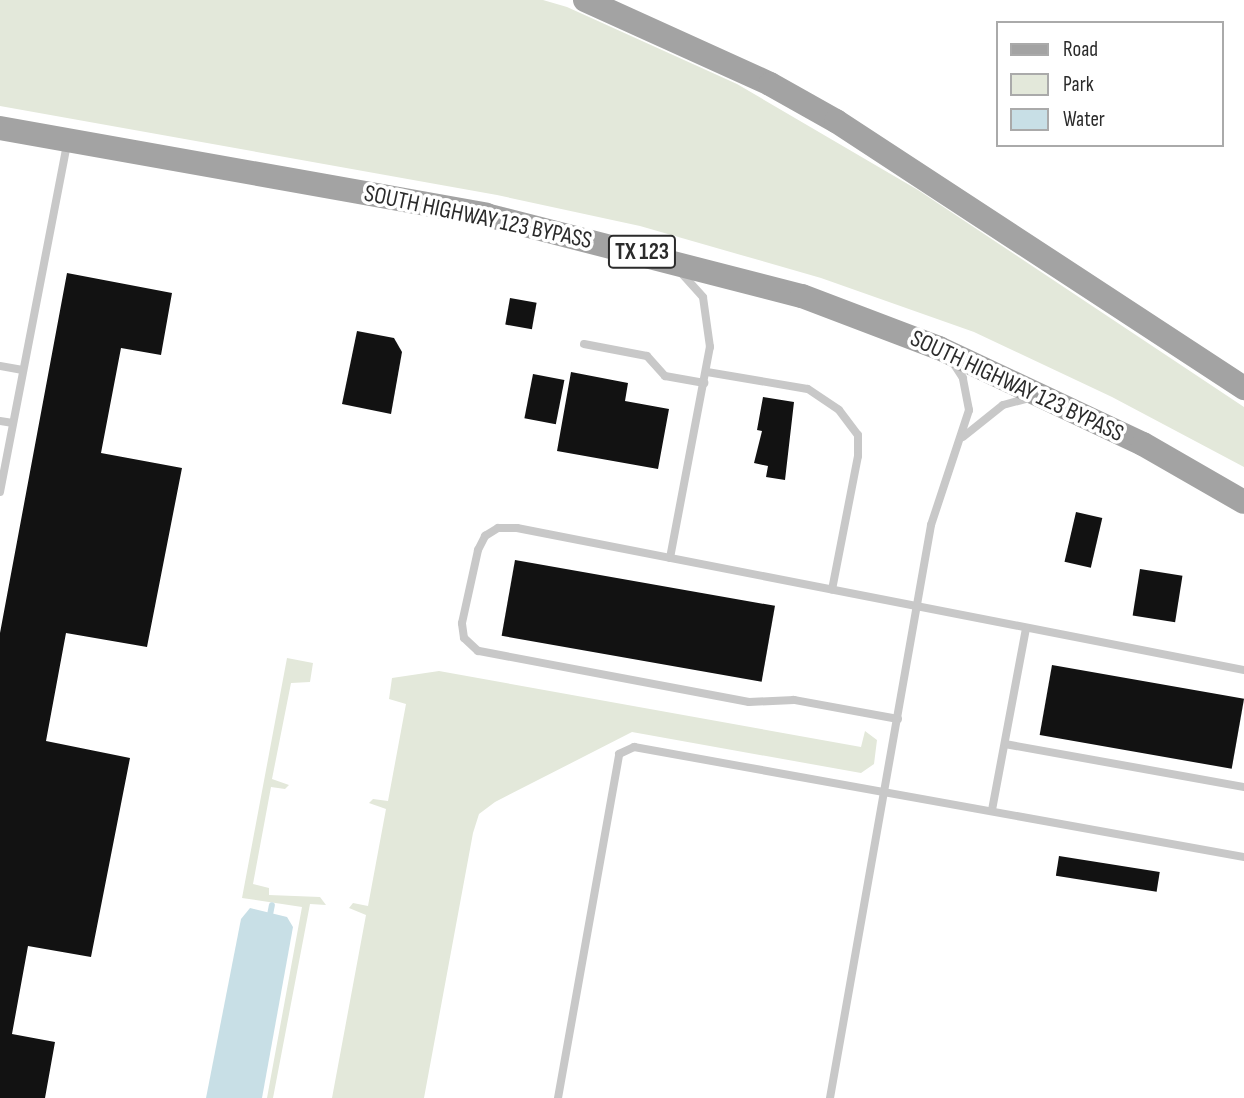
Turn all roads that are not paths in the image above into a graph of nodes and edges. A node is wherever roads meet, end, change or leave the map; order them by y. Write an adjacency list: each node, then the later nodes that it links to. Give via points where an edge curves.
1 (585, 0): 11 (main road, via 770,83 836,121)
2 (0, 128): 3 (main road, SOUTH HIGHWAY 123 BYPASS / TX 123)
3 (68, 140): 4 (main road, SOUTH HIGHWAY 123 BYPASS / TX 123, via 486,215); 9 (lane)
4 (648, 254): 6 (main road, SOUTH HIGHWAY 123 BYPASS / TX 123, via 802,296); 8 (lane, via 688,278 704,297 710,347)
5 (584, 344): 10 (lane, via 647,356 665,376)
6 (939, 348): 12 (main road, SOUTH HIGHWAY 123 BYPASS / TX 123); 15 (lane, via 962,378 968,395)
7 (0, 366): 9 (lane)
8 (707, 368): 10 (lane); 19 (lane, via 808,389 839,411 858,435)
9 (23, 370): 14 (lane)
10 (704, 383): 18 (lane)
11 (1244, 388)
12 (1047, 398): 15 (lane, via 1003,405); 17 (main road, SOUTH HIGHWAY 123 BYPASS / TX 123, via 1143,444)
13 (0, 421): 14 (lane)
14 (13, 423): 16 (lane)
15 (963, 437): 20 (lane, via 937,500)
16 (0, 492)
17 (1244, 502)
18 (670, 558): 19 (lane); 23 (lane, via 498,528 485,536 478,550 462,623 464,638 478,651 561,667 749,702 794,700)
19 (832, 590): 20 (lane)
20 (918, 608): 21 (lane); 23 (lane)
21 (1026, 629): 22 (lane); 24 (lane)
22 (1244, 670)
23 (898, 719): 26 (lane)
24 (1005, 744): 25 (lane); 27 (lane)
25 (1244, 787)
26 (886, 791): 27 (lane); 29 (lane, via 643,746 619,754); 30 (lane)
27 (992, 810): 28 (lane)
28 (1244, 857)
29 (558, 1098)
30 (830, 1098)

